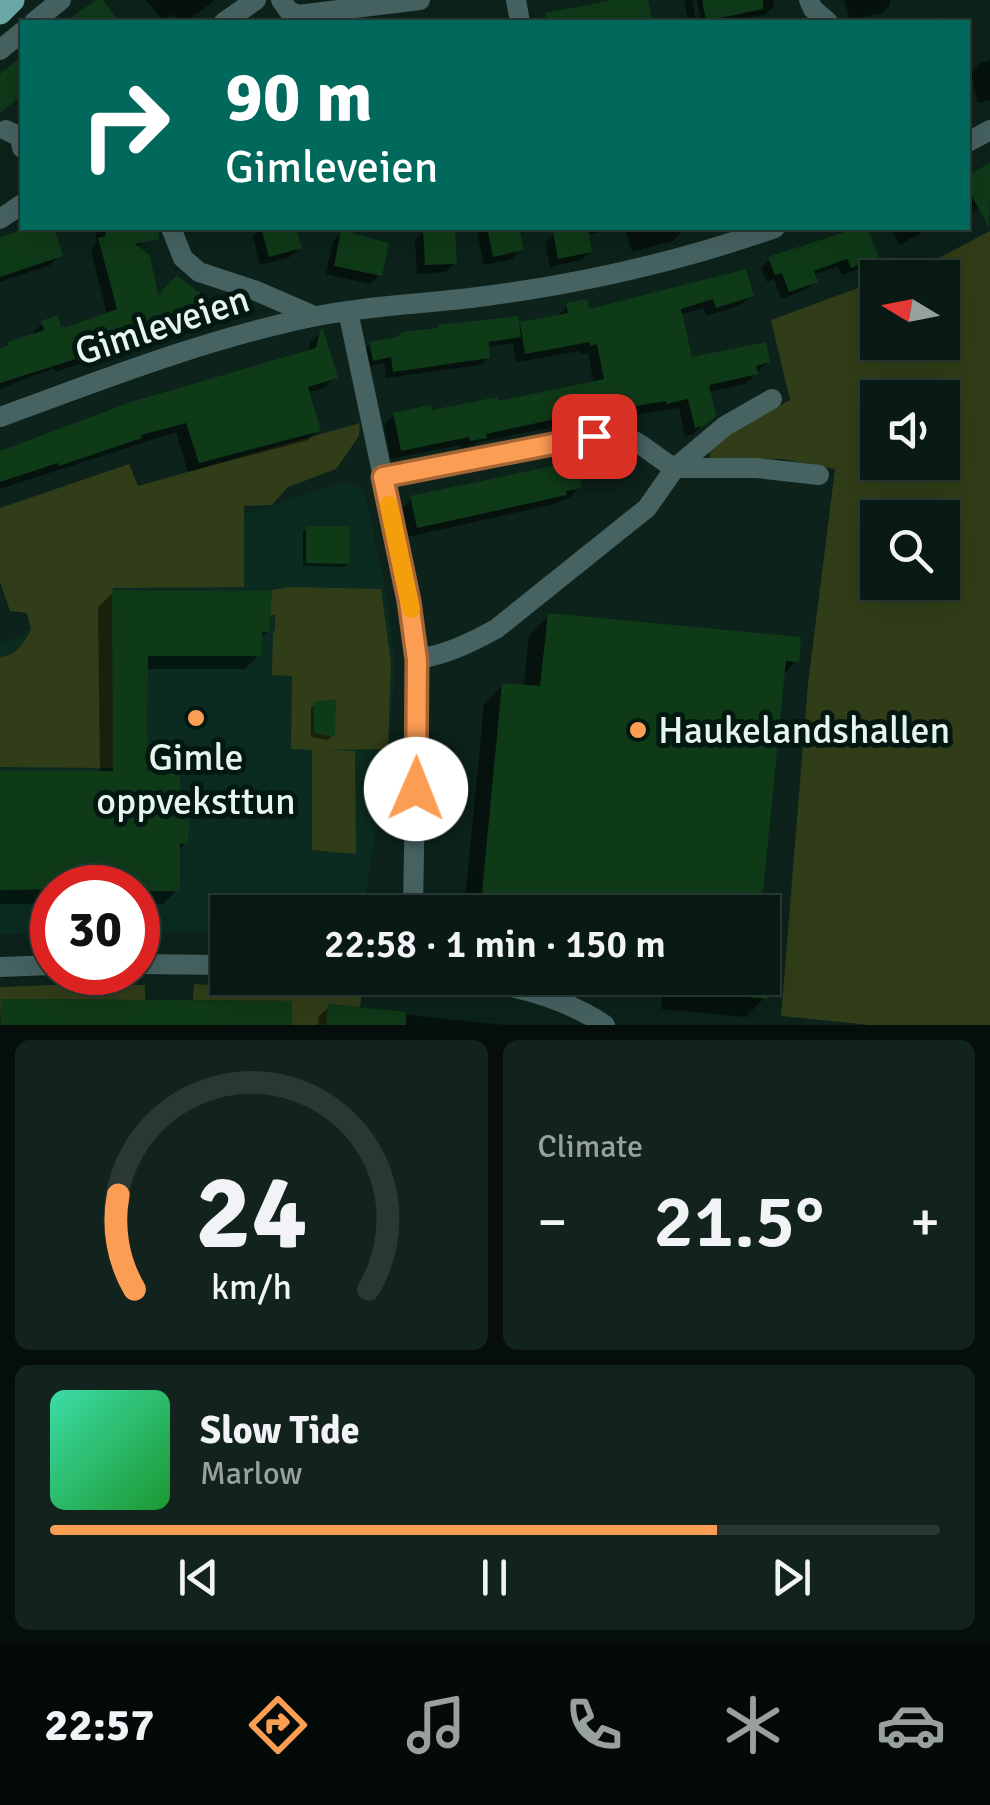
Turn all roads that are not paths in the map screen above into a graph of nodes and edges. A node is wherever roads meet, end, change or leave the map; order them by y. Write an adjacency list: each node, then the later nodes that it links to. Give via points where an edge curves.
1 (12, 0): 7 (main road)
2 (61, 0): 8 (street)
3 (256, 0): 9 (street)
4 (281, 0): 5 (street, via 298,15)
5 (420, 0)
6 (809, 0): 10 (street)
7 (0, 12)
8 (36, 20)
9 (227, 20)
10 (826, 20)
11 (20, 34): 12 (street)
12 (0, 50)
13 (172, 230): 16 (street, via 183,258 199,272)
14 (769, 230): 15 (street, Gimleveien, via 612,275)
15 (348, 311): 16 (street, Gimleveien); 21 (street)
16 (314, 316): 18 (street, Gimleveien)
17 (772, 399): 19 (street, via 725,426)
18 (0, 416)
19 (676, 468): 20 (street); 21 (street, via 634,440 610,434); 22 (street, via 647,508 496,630)
20 (819, 476)
21 (383, 477): 22 (street)
22 (417, 660): 23 (street)
23 (413, 895)
24 (160, 964): 27 (street)
25 (0, 966): 26 (street)
26 (30, 966)
27 (210, 966)
28 (538, 995): 29 (street)
29 (606, 1025)

